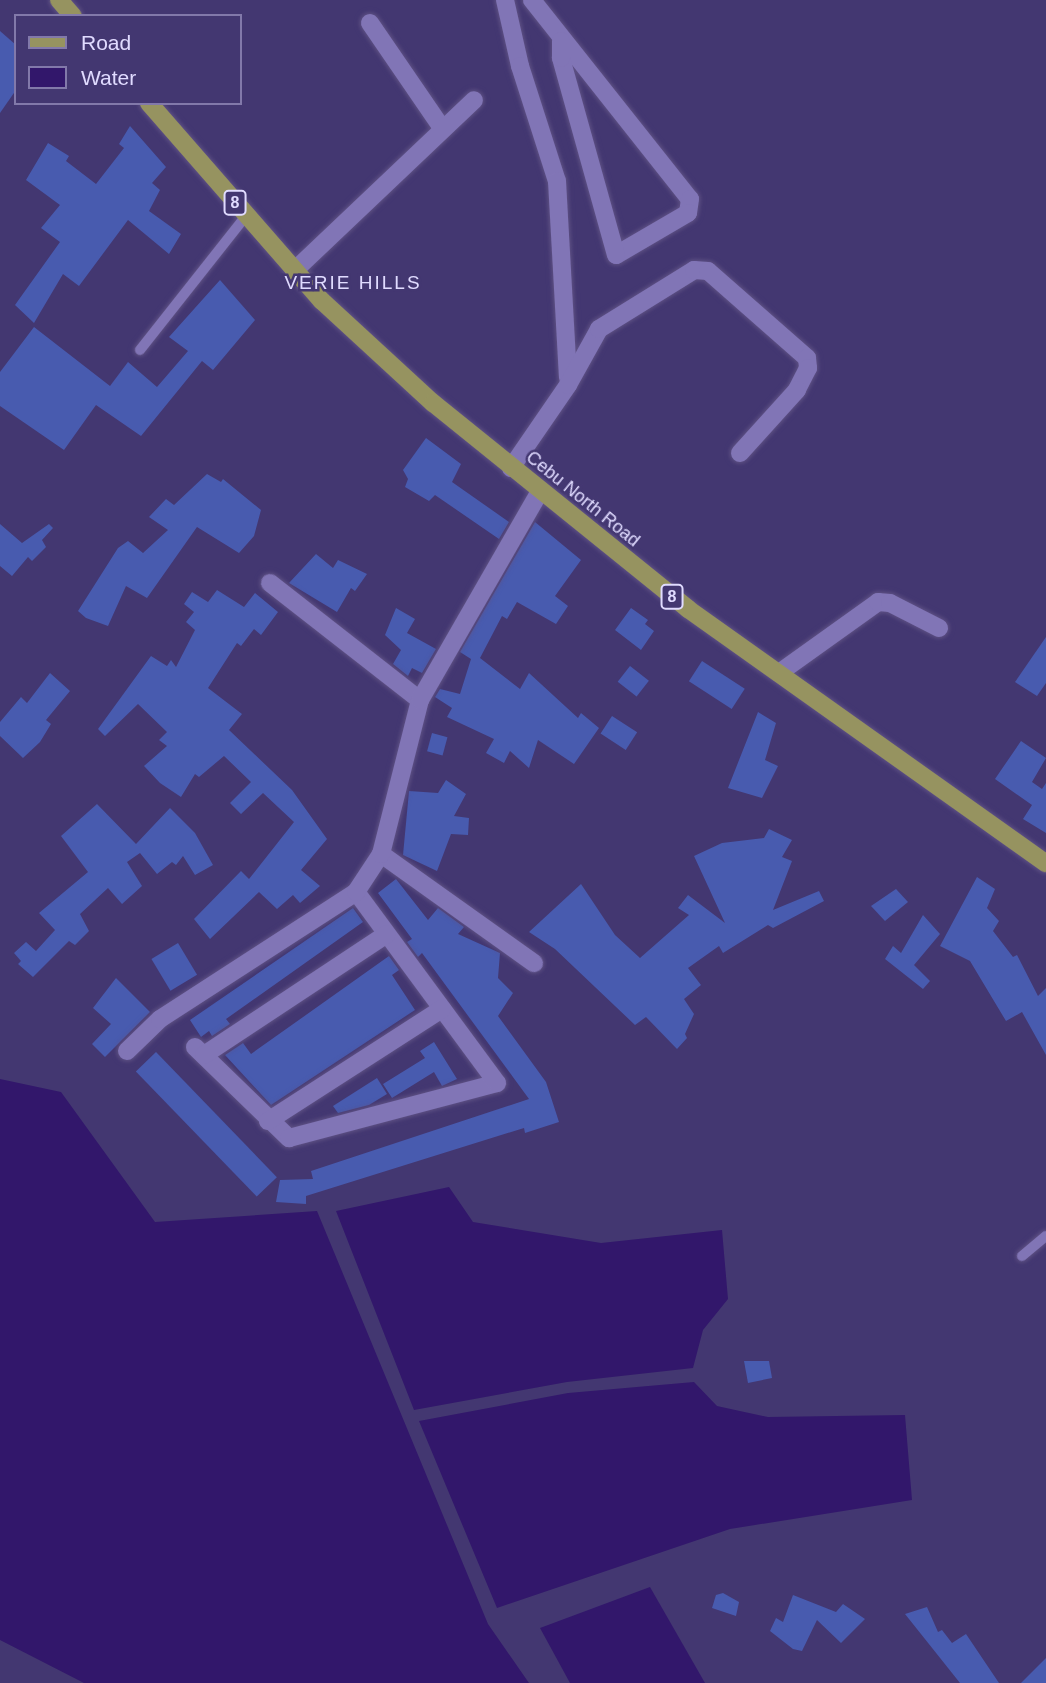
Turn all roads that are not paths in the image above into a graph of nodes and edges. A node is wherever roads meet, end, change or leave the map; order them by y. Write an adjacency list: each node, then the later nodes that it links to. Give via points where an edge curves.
1 (59, 0): 4 (main road)
2 (505, 0): 13 (street, via 520,66 558,181)
3 (532, 0): 6 (street)
4 (71, 14)
5 (370, 23): 9 (street)
6 (561, 41): 6 (street, via 690,199 688,213 616,255 561,58)
7 (474, 100): 9 (street)
8 (151, 105): 10 (main road, Cebu North Road / 8)
9 (442, 128): 11 (street)
10 (246, 216): 11 (main road, Cebu North Road / 8); 12 (lane)
11 (294, 271): 15 (main road, Cebu North Road / 8, via 433,403)
12 (140, 350)
13 (568, 385): 14 (street, via 599,328 679,277 694,270 708,271 807,358 808,368 797,390); 15 (street)
14 (740, 453)
15 (511, 468): 16 (main road, Cebu North Road / 8)
16 (540, 491): 19 (main road, Cebu North Road / 8, via 688,609); 20 (street)
17 (270, 583): 20 (street)
18 (939, 628): 19 (street, via 878,601)
19 (779, 673): 22 (main road, Cebu North Road / 8)
20 (420, 700): 21 (street)
21 (381, 854): 23 (street); 25 (street)
22 (1046, 863)
23 (356, 892): 24 (street); 27 (street, via 160,1019)
24 (387, 934): 26 (street); 28 (street, via 200,1051)
25 (534, 963)
26 (442, 1009): 28 (street); 28 (street, via 497,1083 289,1138)
27 (127, 1051)
28 (268, 1121)
29 (1046, 1236): 30 (lane)
30 (1022, 1256)

